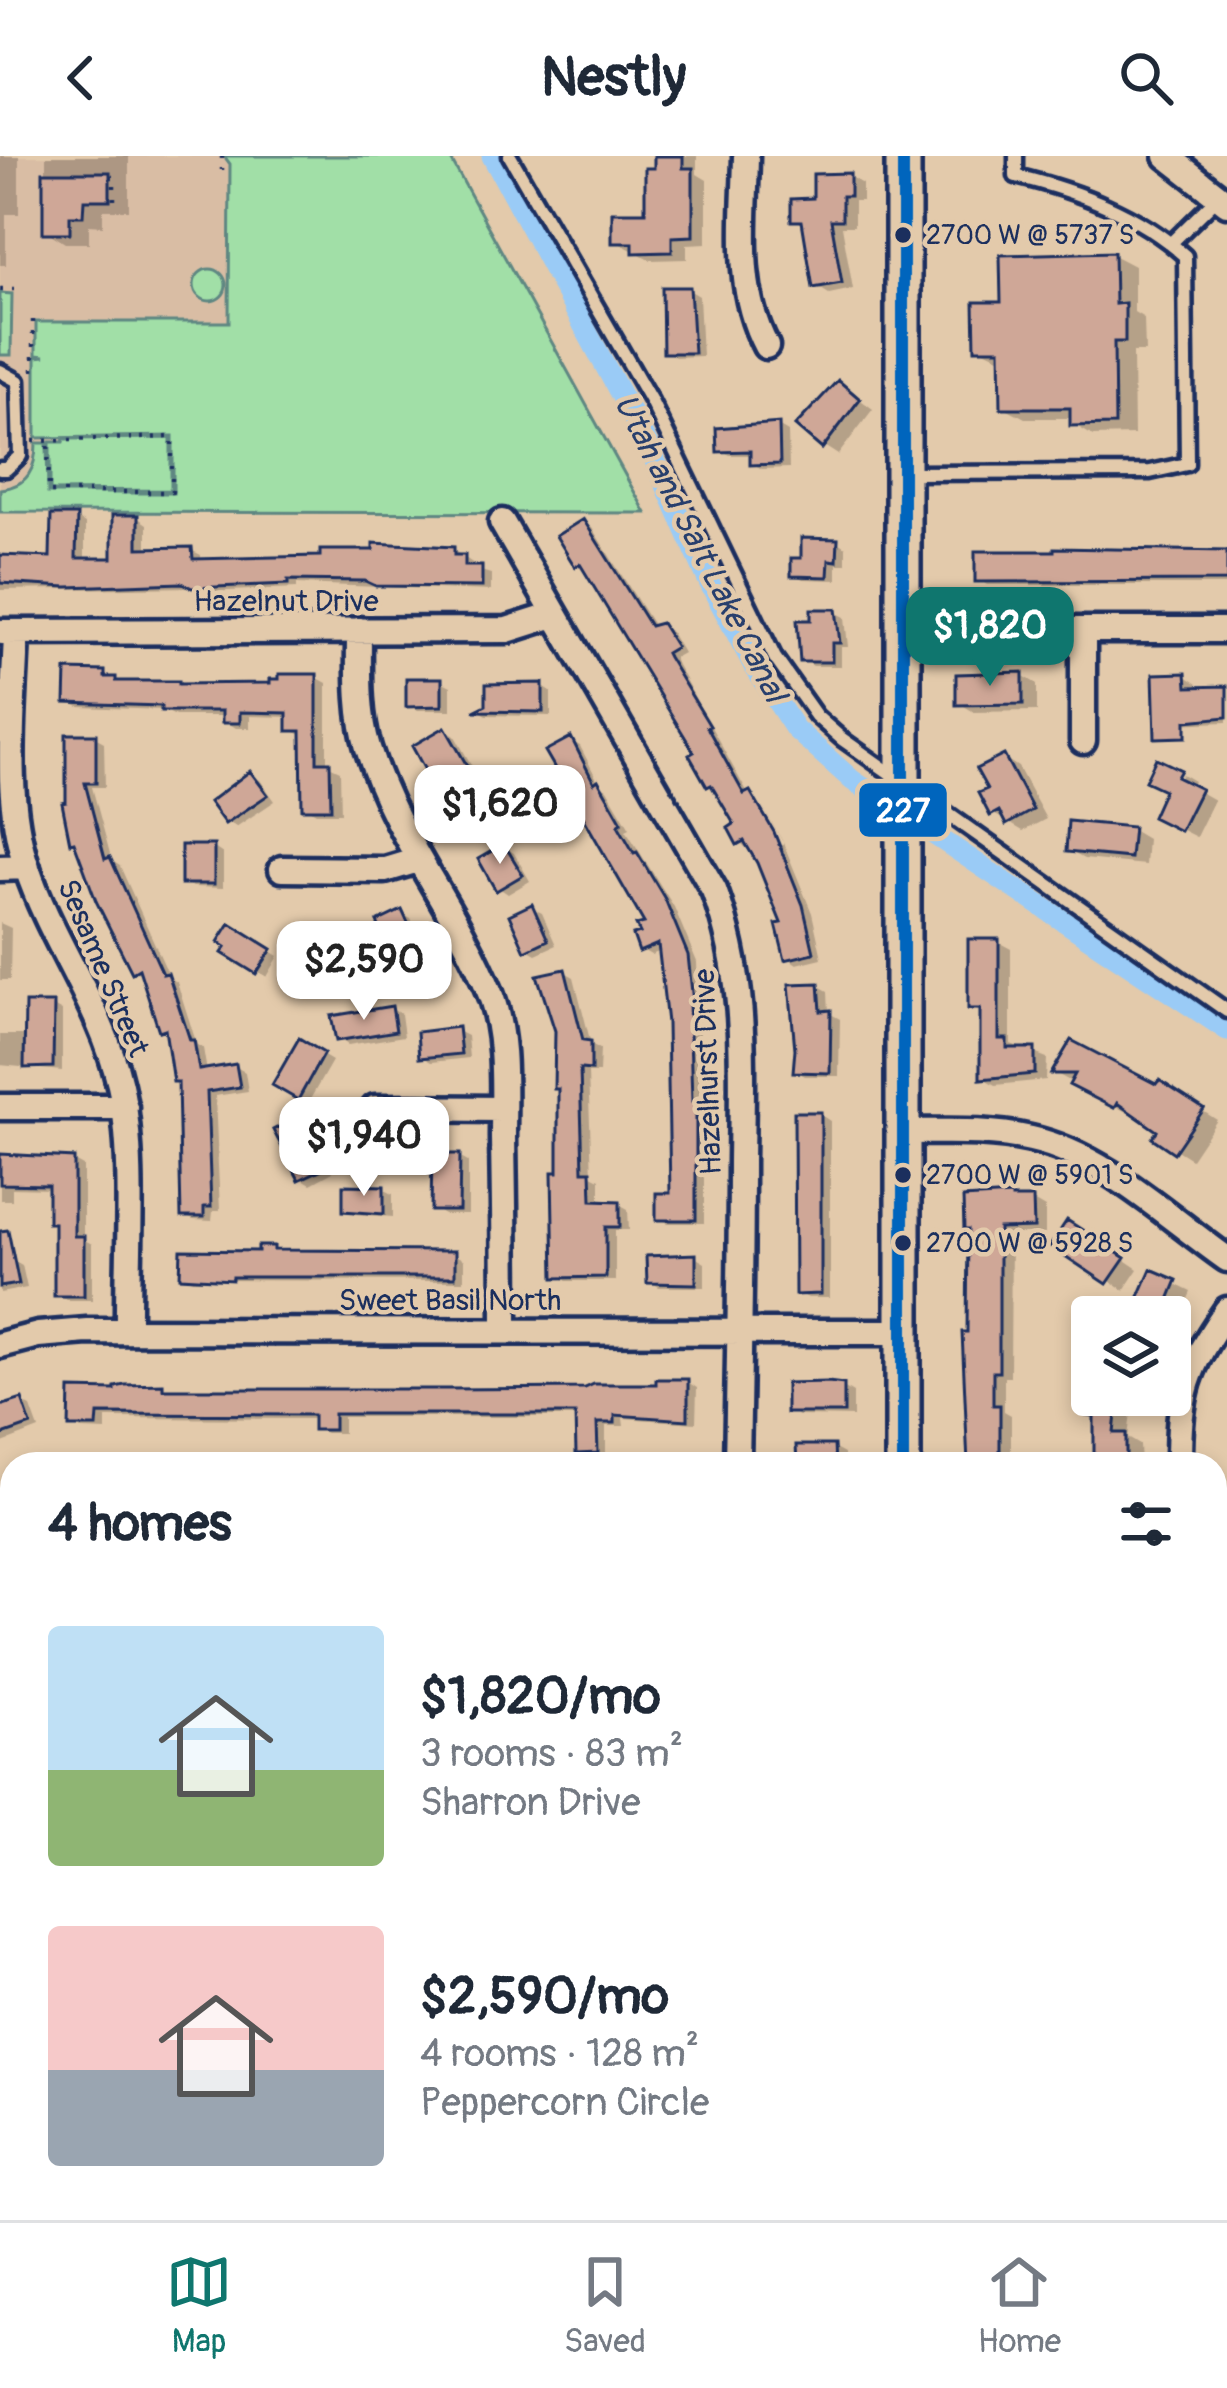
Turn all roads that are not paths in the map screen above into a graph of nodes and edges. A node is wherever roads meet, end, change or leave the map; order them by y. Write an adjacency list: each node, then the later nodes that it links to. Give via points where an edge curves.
1 (510, 156): 20 (lane, via 651,401 775,658 817,716)
2 (746, 156): 8 (street, via 744,288)
3 (903, 156): 11 (main road)
4 (1016, 156): 7 (lane, via 1016,176 1088,197)
5 (1168, 156): 6 (street)
6 (1224, 199): 7 (lane)
7 (1172, 243): 11 (lane, via 1185,256 1187,464 1150,472)
8 (766, 346)
9 (0, 371): 10 (lane, via 18,380 20,456)
10 (0, 469)
11 (903, 473): 15 (main road)
12 (502, 522): 13 (street, Hazelhurst Drive)
13 (554, 615): 14 (street, Hazelnut Drive, via 507,630); 34 (street, Hazelhurst Drive, via 714,890 734,952 742,1021)
14 (358, 630): 18 (street, Hazelnut Drive); 21 (street, via 368,747)
15 (903, 630): 16 (street); 20 (main road)
16 (1083, 630): 17 (street); 19 (street)
17 (1227, 630)
18 (8, 632): 22 (street, Sesame Street, via 15,814)
19 (1083, 741)
20 (902, 779): 25 (lane); 30 (main road)
21 (418, 860): 24 (street, via 385,870); 29 (street, via 490,994)
22 (27, 867): 23 (street); 27 (street, Sesame Street, via 101,1026)
23 (0, 868)
24 (282, 869)
25 (1227, 1011)
26 (0, 1107): 27 (street)
27 (124, 1107): 35 (street, Sesame Street)
28 (375, 1108): 29 (street)
29 (503, 1109): 33 (street)
30 (902, 1132): 31 (street, via 1006,1134 1056,1146); 36 (main road)
31 (1227, 1258)
32 (1227, 1310): 40 (street, via 1181,1395)
33 (505, 1329): 34 (street, Sweet Basil North); 35 (street, Sweet Basil North)
34 (741, 1330): 36 (street, Sweet Basil North); 38 (street, Hazelhurst Drive)
35 (128, 1331): 37 (street, Sweet Basil North)
36 (902, 1332): 39 (main road)
37 (0, 1345)
38 (737, 1452)
39 (903, 1452)
40 (1179, 1452)

